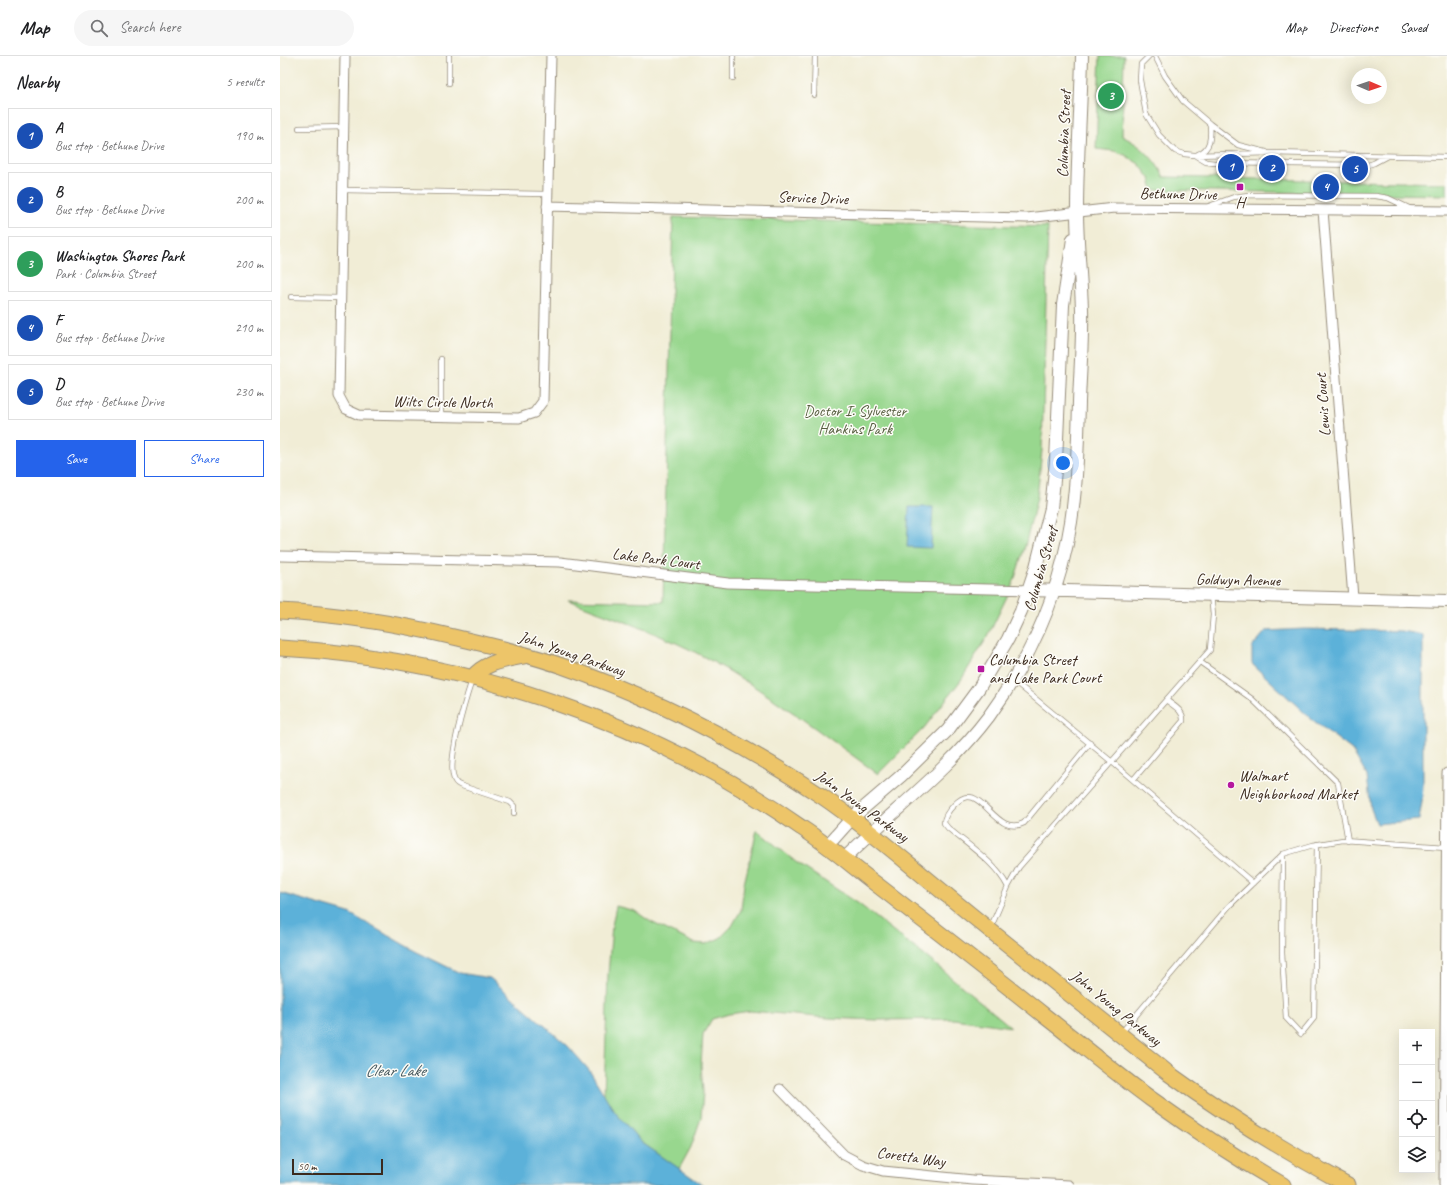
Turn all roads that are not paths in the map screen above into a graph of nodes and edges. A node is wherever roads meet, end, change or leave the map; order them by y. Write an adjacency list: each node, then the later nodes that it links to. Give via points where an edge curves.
1 (345, 56): 13 (street, Wilts Circle North)
2 (449, 56): 10 (lane)
3 (551, 56): 20 (street, Wilts Circle North)
4 (733, 56): 9 (lane)
5 (815, 56): 11 (lane)
6 (1082, 56): 26 (street, Columbia Street)
7 (1149, 56): 17 (lane, via 1141,64 1140,80 1146,114 1159,135 1175,150)
8 (1155, 56): 12 (lane, via 1165,76 1183,101)
9 (733, 78)
10 (449, 83)
11 (814, 94)
12 (1210, 124): 15 (lane, via 1238,145); 17 (lane, via 1211,137 1207,147)
13 (344, 127): 14 (lane); 19 (street, Wilts Circle North)
14 (299, 128)
15 (1272, 153): 16 (lane); 17 (lane)
16 (1388, 155): 17 (lane, via 1368,165 1214,163); 18 (lane)
17 (1194, 156)
18 (1447, 157)
19 (343, 190): 20 (lane); 28 (street, Wilts Circle North)
20 (547, 194): 21 (street, Wilts Circle North)
21 (547, 206): 26 (street, Service Drive, via 1027,218); 30 (street, Wilts Circle North, via 543,401 534,413 519,418)
22 (1202, 209): 23 (street, Bethune Drive); 24 (lane, via 1234,197 1248,195 1360,196 1388,198); 26 (street, Bethune Drive, via 1114,208)
23 (1323, 210): 24 (street, Bethune Drive); 35 (street, Lewis Court)
24 (1416, 211): 25 (street, Bethune Drive)
25 (1447, 211)
26 (1077, 212): 32 (street, Columbia Street, via 1063,305 1057,453 1051,508); 33 (street, Columbia Street, via 1082,310 1077,474 1070,529)
27 (291, 297): 28 (lane)
28 (341, 298): 30 (street, Wilts Circle North, via 339,396 346,409 359,415)
29 (441, 359): 30 (lane)
30 (441, 417)
31 (280, 556): 32 (street, Lake Park Court, via 560,562 728,583)
32 (1029, 590): 33 (street, Goldwyn Avenue); 49 (street, Columbia Street, via 995,662 948,730)
33 (1054, 592): 34 (street, Goldwyn Avenue); 42 (street, Columbia Street, via 1028,653)
34 (1211, 595): 35 (street, Goldwyn Avenue); 40 (lane, via 1213,615 1210,650)
35 (1353, 598): 36 (street, Goldwyn Avenue)
36 (1447, 601)
37 (280, 611): 39 (main road, John Young Parkway, via 336,616 430,631)
38 (280, 648): 41 (main road, via 376,658)
39 (527, 656): 41 (main road, via 496,662); 49 (main road, John Young Parkway, via 598,680 680,715 751,753)
40 (1200, 662): 43 (lane); 51 (lane, via 1252,699 1338,783)
41 (472, 678): 48 (lane, via 459,725 452,763 453,776 455,782 462,786 510,802 514,806); 53 (main road, via 523,692 579,712 671,751 729,782)
42 (1013, 680): 44 (lane); 50 (street, Columbia Street, via 967,743 946,766)
43 (1166, 700): 45 (lane); 47 (lane, via 1181,712 1183,722)
44 (1090, 743): 45 (lane); 58 (lane, via 1024,823 1012,826 1000,821 976,798 970,796 955,804 944,818 948,828 993,866)
45 (1112, 762): 47 (lane); 58 (lane, via 1019,867)
46 (1447, 773): 54 (street)
47 (1133, 780): 57 (lane)
48 (514, 813)
49 (852, 818): 50 (main road, John Young Parkway); 53 (street, Columbia Street)
50 (871, 832): 56 (street, Columbia Street); 59 (main road, John Young Parkway)
51 (1348, 841): 52 (lane); 54 (lane)
52 (1317, 844): 55 (lane); 55 (lane, via 1314,1018 1300,1034 1286,1018 1282,954)
53 (827, 846): 56 (main road)
54 (1446, 847): 62 (street)
55 (1283, 854): 57 (lane)
56 (844, 859): 65 (main road, via 1150,1098)
57 (1253, 883): 60 (lane, via 1229,906)
58 (1008, 887): 59 (lane)
59 (989, 930): 60 (main road, John Young Parkway)
60 (1120, 1034): 66 (main road, John Young Parkway, via 1168,1073 1238,1122)
61 (780, 1089): 63 (street, Coretta Way, via 844,1156 864,1166 883,1171)
62 (1446, 1116): 67 (street)
63 (973, 1182): 64 (street, Coretta Way)
64 (1070, 1185)
65 (1283, 1185)
66 (1348, 1185)
67 (1444, 1185)

